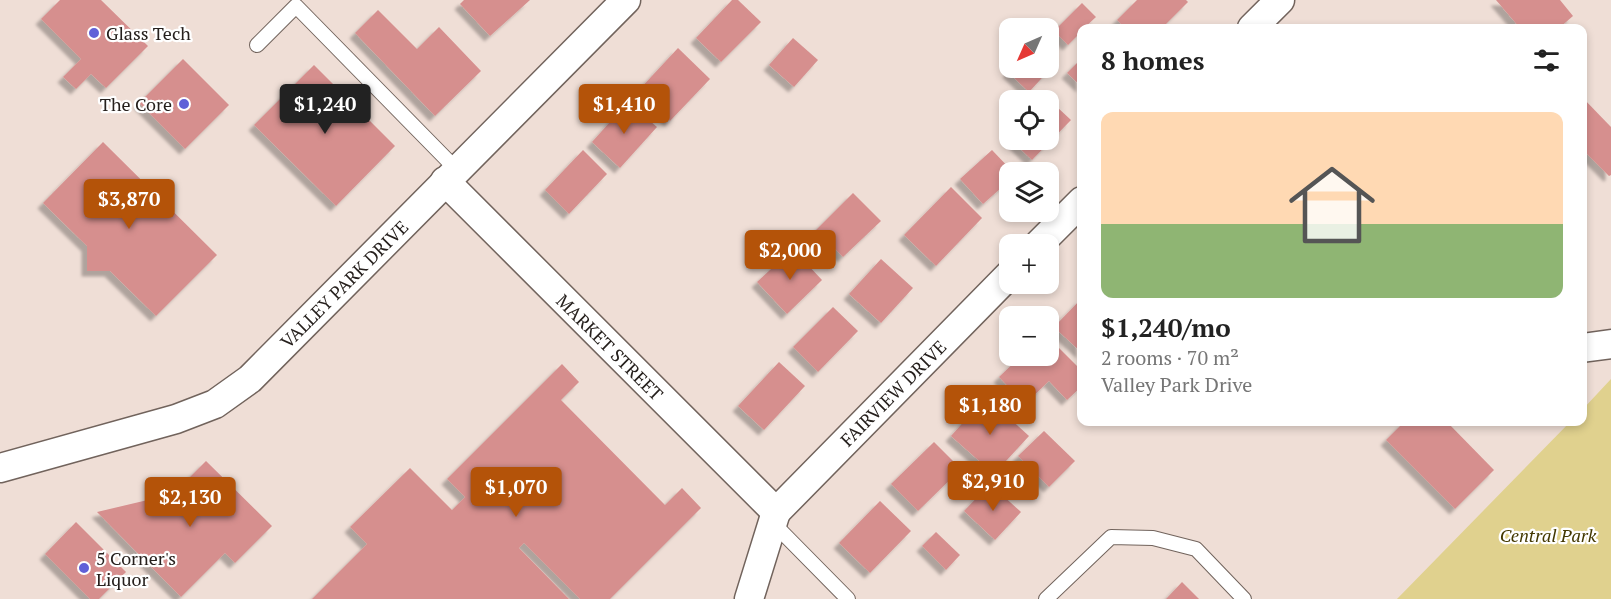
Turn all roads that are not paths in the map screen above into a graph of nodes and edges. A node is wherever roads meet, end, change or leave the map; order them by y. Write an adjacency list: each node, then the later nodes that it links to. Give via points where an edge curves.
1 (626, 0): 5 (street, VALLEY PARK DRIVE)
2 (1280, 0): 3 (street)
3 (1256, 24)
4 (256, 45): 5 (lane, via 296,6)
5 (451, 176): 11 (street, VALLEY PARK DRIVE, via 250,379 216,404 146,428); 12 (street, MARKET STREET)
6 (1077, 206): 7 (street)
7 (1049, 234)
8 (999, 285): 12 (street, FAIRVIEW DRIVE)
9 (1611, 344): 10 (street)
10 (1587, 347)
11 (0, 468)
12 (774, 518): 13 (street); 14 (lane)
13 (749, 599)
14 (848, 599)
15 (1046, 599): 16 (lane, via 1111,537 1153,538 1196,549)
16 (1244, 599)

